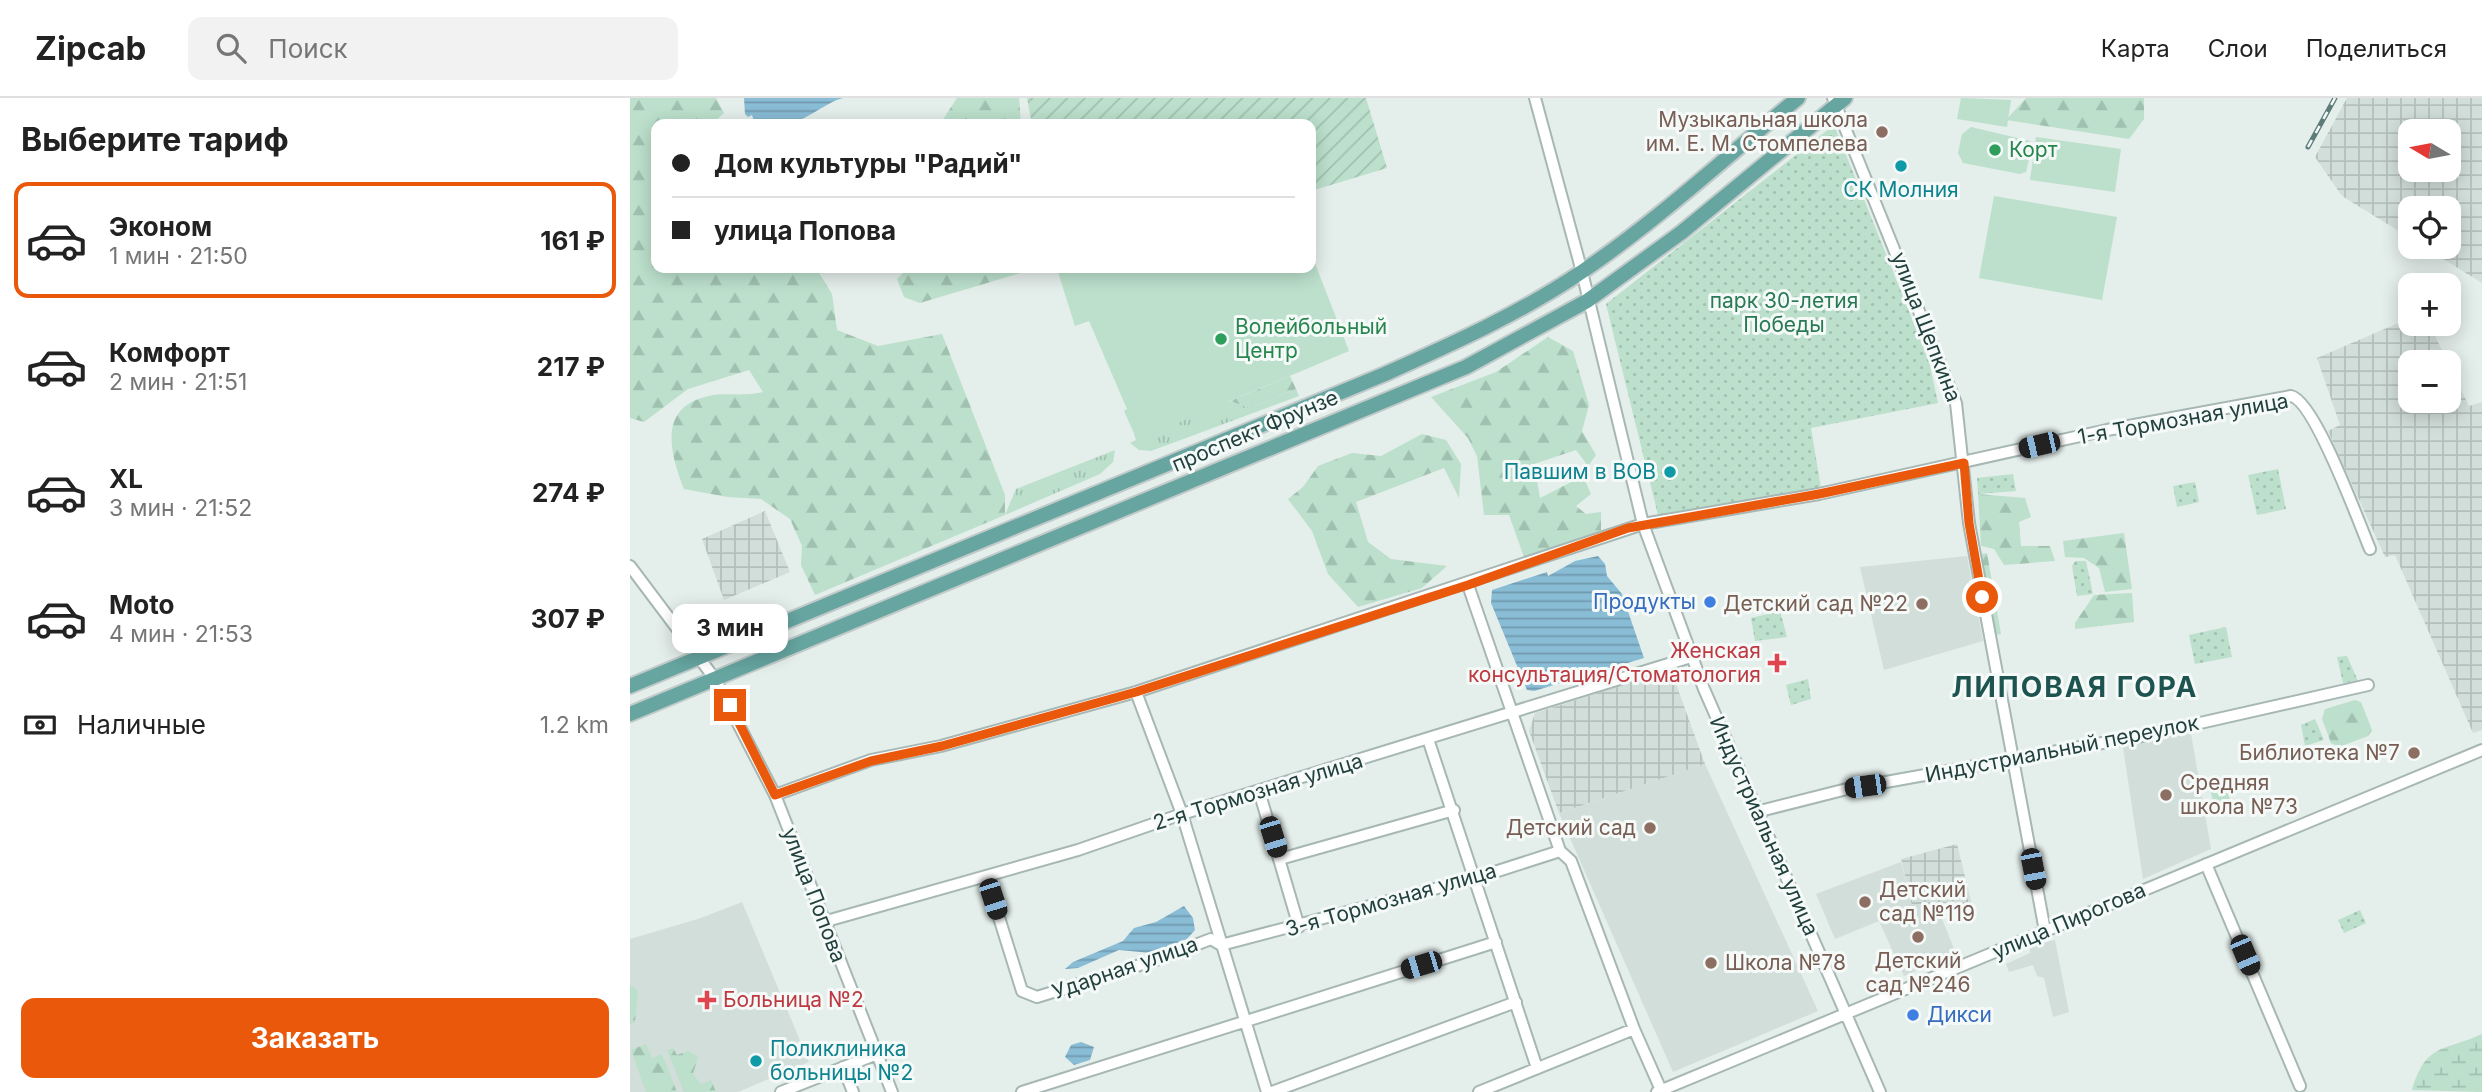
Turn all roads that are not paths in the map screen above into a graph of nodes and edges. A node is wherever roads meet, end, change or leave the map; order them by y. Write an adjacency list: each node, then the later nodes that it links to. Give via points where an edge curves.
1 (1535, 98): 4 (street, Индустриальная улица)
2 (1798, 98): 4 (main road, проспект Фрунзе)
3 (1838, 100): 5 (main road, проспект Фрунзе, via 1682,232); 6 (street, улица Щепкина, via 1956,403)
4 (1582, 272): 5 (street, Индустриальная улица); 12 (main road, проспект Фрунзе, via 1469,336 1385,374)
5 (1587, 301): 7 (street, Индустриальная улица); 13 (main road, проспект Фрунзе, via 1466,367)
6 (1964, 463): 7 (street, 1-я Тормозная улица); 8 (street, 1-я Тормозная улица, via 2107,430 2296,397 2328,446); 21 (street, улица Щепкина, via 1969,523)
7 (1643, 524): 10 (street, 1-я Тормозная улица); 11 (street, Индустриальная улица)
8 (2370, 549)
9 (630, 566): 12 (street, улица Попова)
10 (1468, 585): 16 (street, 1-я Тормозная улица); 17 (street)
11 (1691, 657): 17 (street, 2-я Тормозная улица); 25 (street, Индустриальная улица)
12 (697, 658): 13 (street, улица Попова); 15 (main road, проспект Фрунзе)
13 (715, 679): 18 (main road, проспект Фрунзе); 23 (street, улица Попова)
14 (2368, 685): 21 (street, Индустриальный переулок, via 2206,723)
15 (630, 686)
16 (1136, 692): 23 (street, 1-я Тормозная улица, via 871,761); 26 (street)
17 (1512, 712): 19 (street, 2-я Тормозная улица); 27 (street)
18 (630, 714)
19 (1428, 739): 22 (street, 2-я Тормозная улица); 24 (street)
20 (2482, 750): 29 (street, улица Пирогова)
21 (2011, 758): 25 (street, Индустриальный переулок, via 1847,789); 34 (street, улица Щепкина)
22 (1259, 791): 26 (street, 2-я Тормозная улица); 28 (street)
23 (775, 795): 32 (street, улица Попова)
24 (1454, 810): 28 (street); 31 (street)
25 (1756, 812): 38 (street, Индустриальная улица)
26 (1182, 814): 30 (street, 2-я Тормозная улица); 36 (street)
27 (1560, 851): 31 (street, 3-я Тормозная улица); 40 (street, via 1572,860)
28 (1280, 859): 33 (street)
29 (2206, 864): 34 (street, улица Пирогова); 44 (street)
30 (986, 876): 32 (street, 2-я Тормозная улица); 36 (street, Ударная улица, via 1022,991 1037,998 1199,942 1211,939)
31 (1476, 878): 33 (street, 3-я Тормозная улица); 35 (street)
32 (823, 922): 41 (street, улица Попова)
33 (1299, 927): 36 (street, 3-я Тормозная улица)
34 (2045, 930): 38 (street, улица Пирогова)
35 (1496, 942): 37 (street); 39 (street)
36 (1221, 945): 39 (street)
37 (1516, 1002): 43 (street); 51 (street)
38 (1847, 1014): 45 (street, улица Пирогова); 53 (street, Индустриальная улица)
39 (1246, 1020): 49 (street); 50 (street)
40 (1634, 1029): 43 (street); 45 (street)
41 (877, 1054): 42 (street); 48 (street, улица Попова)
42 (843, 1067): 46 (street); 47 (street)
43 (1537, 1068): 52 (street)
44 (2300, 1086)
45 (1659, 1091)
46 (781, 1092)
47 (853, 1092)
48 (892, 1092)
49 (1021, 1092)
50 (1267, 1092)
51 (1272, 1092)
52 (1479, 1092)
53 (1880, 1092)

